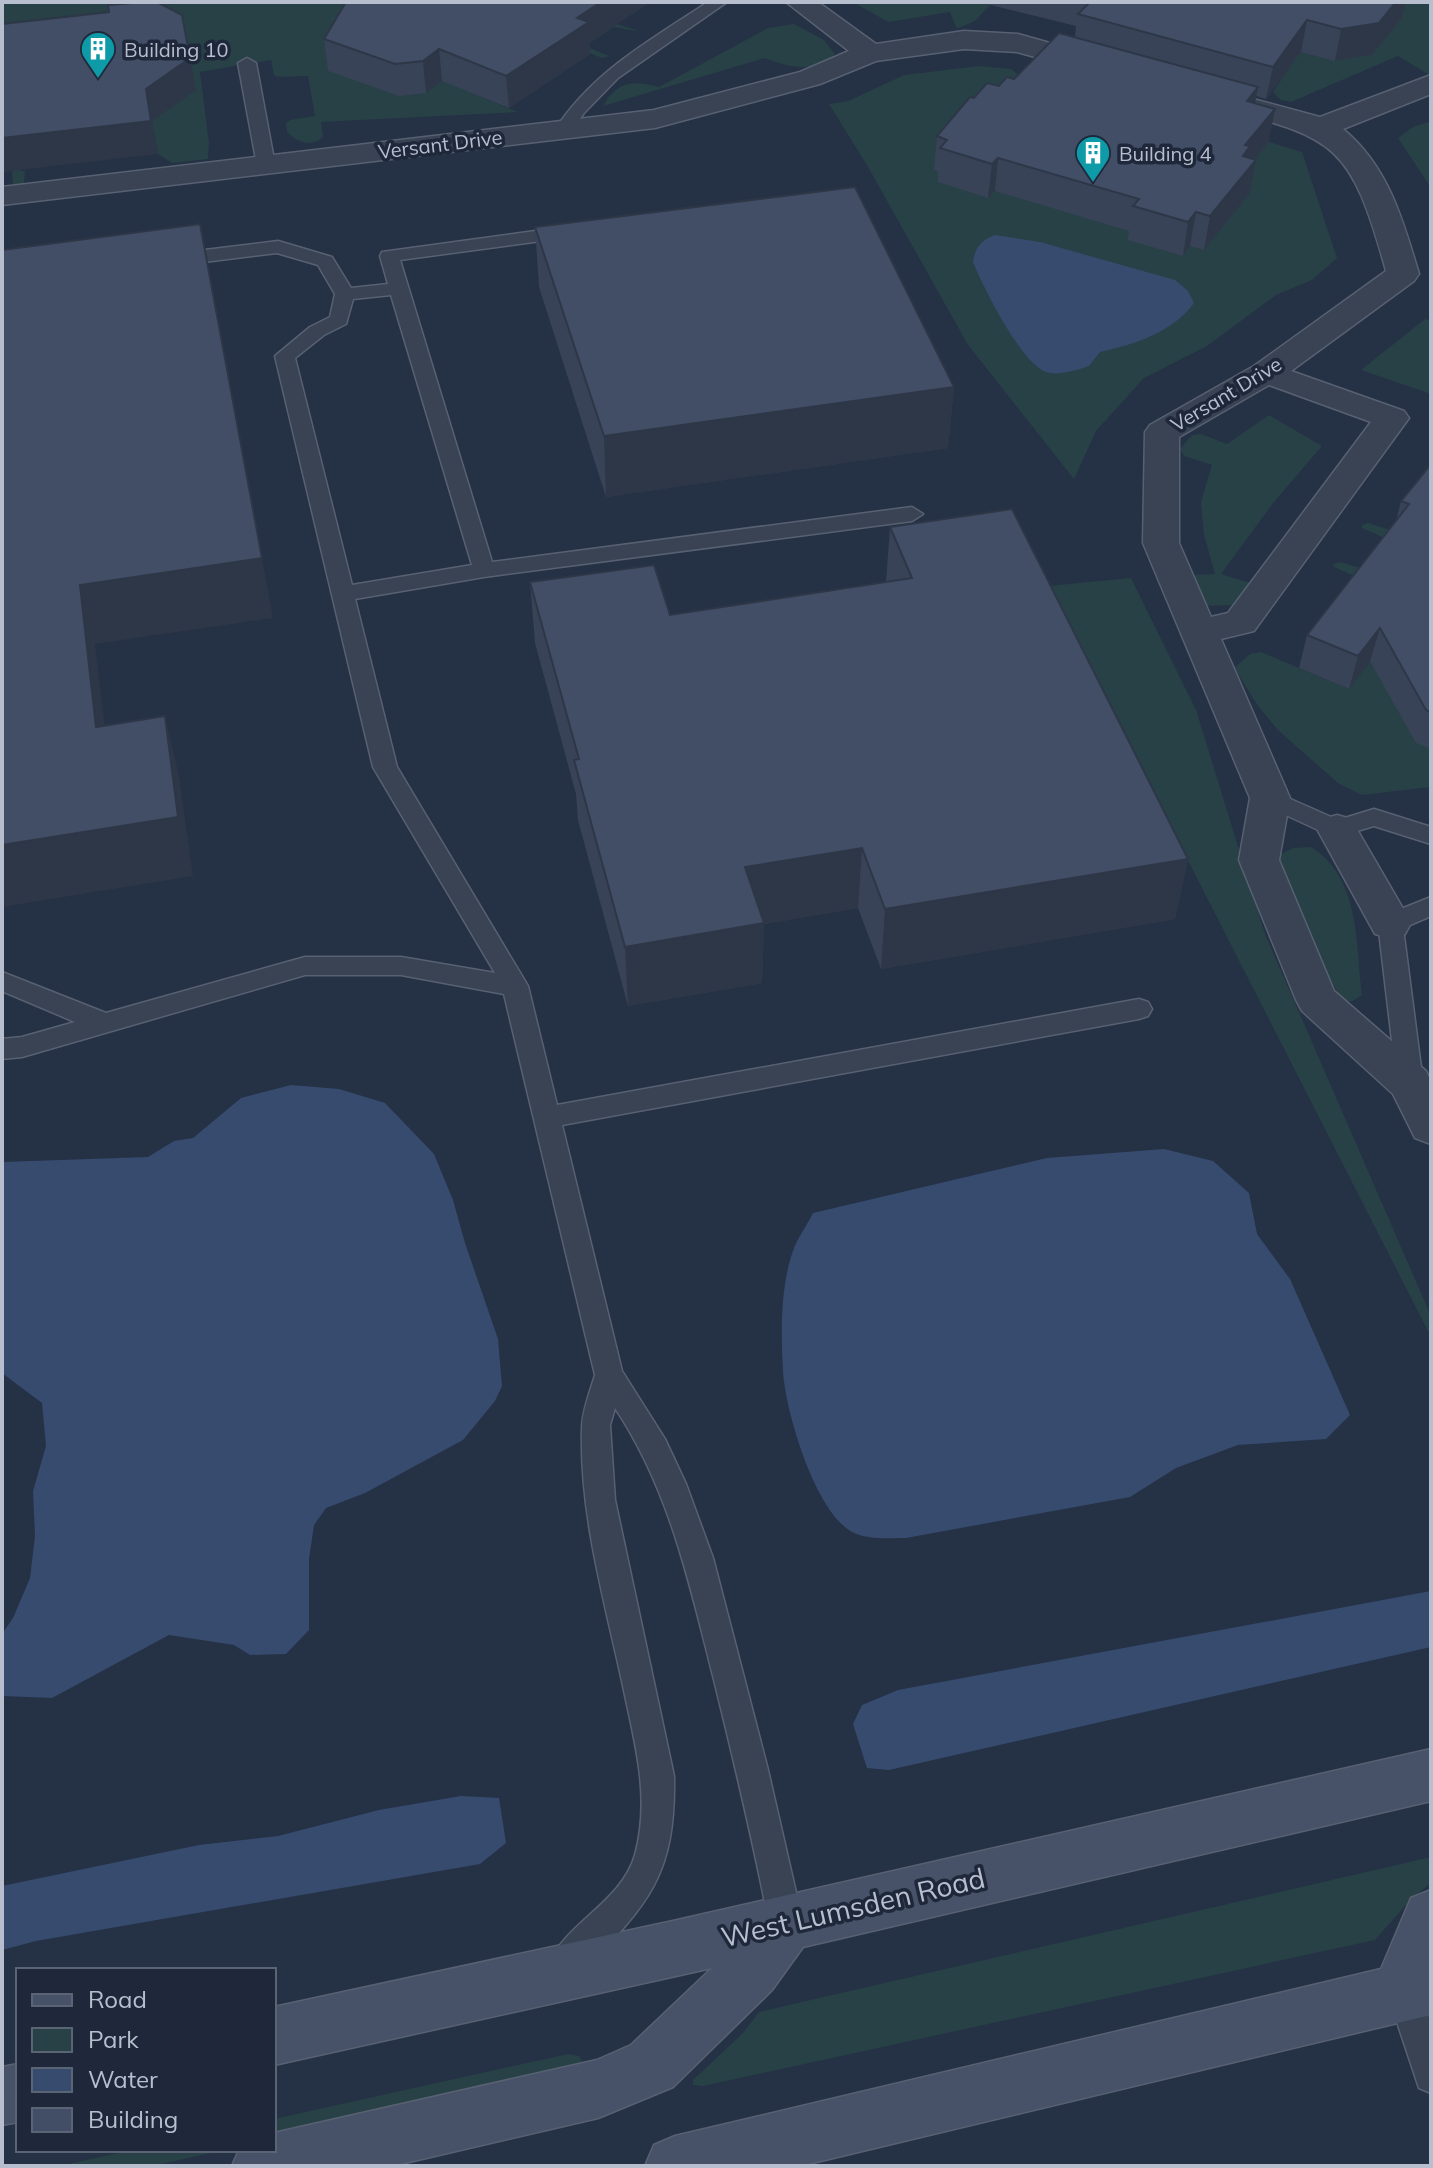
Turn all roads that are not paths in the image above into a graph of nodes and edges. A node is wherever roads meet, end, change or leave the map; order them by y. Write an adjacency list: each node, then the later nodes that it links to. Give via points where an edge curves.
1 (719, 2): 9 (lane, via 607,78 574,109)
2 (800, 2): 3 (street)
3 (870, 53): 5 (street, Versant Drive, via 964,40 1018,43); 9 (street, Versant Drive, via 810,78 655,119)
4 (247, 63): 10 (lane)
5 (1136, 76)
6 (1431, 84): 8 (street)
7 (1180, 88): 8 (street, Versant Drive)
8 (1319, 128): 14 (street, Versant Drive, via 1341,141 1378,191)
9 (564, 130): 10 (street, Versant Drive)
10 (266, 165): 11 (street, Versant Drive)
11 (2, 196)
12 (592, 230): 15 (lane, via 389,256)
13 (155, 263): 16 (lane, via 278,247 325,261)
14 (1417, 276): 17 (street, Versant Drive)
15 (399, 288): 16 (lane); 19 (lane)
16 (345, 294): 20 (lane, via 339,320 285,356)
17 (1266, 373): 21 (street, Versant Drive, via 1162,432 1161,543); 21 (street, via 1392,418 1241,622)
18 (912, 514): 19 (lane)
19 (484, 570): 20 (lane)
20 (342, 594): 28 (lane, via 385,767)
21 (1200, 632): 22 (street, Versant Drive)
22 (1270, 798): 23 (lane); 32 (street, via 1259,860 1317,1000)
23 (1337, 829): 24 (lane, via 1374,817); 26 (street)
24 (1431, 836)
25 (1431, 906): 26 (lane)
26 (1390, 923): 32 (lane)
27 (2, 981): 30 (lane)
28 (515, 986): 30 (lane, via 401,966 305,966); 33 (lane)
29 (1139, 1009): 33 (lane)
30 (101, 1022): 31 (lane)
31 (2, 1049)
32 (1410, 1083): 34 (street)
33 (547, 1117): 35 (lane)
34 (1431, 1126)
35 (609, 1375): 38 (lane, via 673,1483 699,1559); 39 (lane, via 596,1425 600,1500 658,1776 659,1814 652,1853 632,1895)
36 (1431, 1775): 38 (main road, West Lumsden Road)
37 (1431, 1918): 40 (main road, via 1412,1961)
38 (786, 1923): 39 (main road, West Lumsden Road); 44 (main road, via 752,1970 652,2066 598,2089)
39 (556, 1975): 41 (main road, West Lumsden Road)
40 (1418, 1989): 42 (lane); 43 (main road)
41 (276, 2036)
42 (1431, 2076)
43 (682, 2165)
44 (262, 2166)

